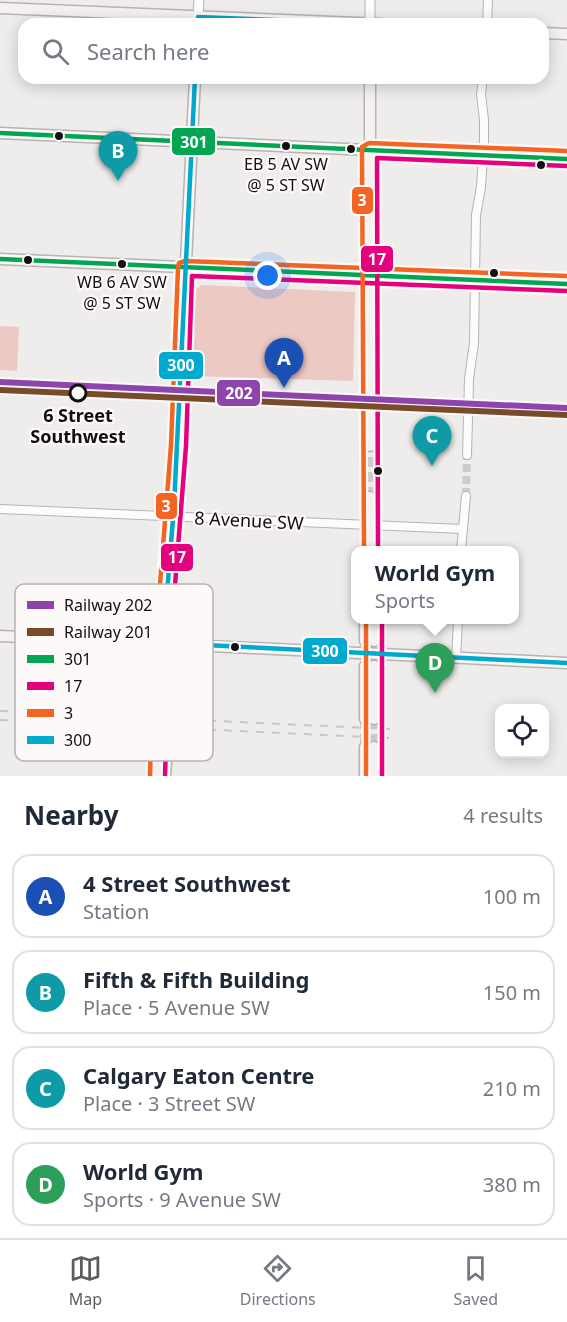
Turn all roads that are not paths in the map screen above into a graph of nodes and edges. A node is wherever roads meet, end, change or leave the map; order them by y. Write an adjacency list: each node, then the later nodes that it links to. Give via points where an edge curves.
1 (199, 0): 6 (street)
2 (370, 0): 7 (street)
3 (488, 0): 8 (street)
4 (0, 8): 5 (main road)
5 (152, 18)
6 (198, 18)
7 (373, 18)
8 (487, 18)
9 (549, 33): 10 (main road)
10 (567, 34)
11 (195, 84): 15 (main road)
12 (370, 84): 16 (main road)
13 (482, 84): 17 (street)
14 (0, 133): 15 (main road)
15 (191, 142): 16 (main road); 20 (main road)
16 (369, 150): 17 (main road); 21 (main road)
17 (483, 155): 18 (main road); 22 (street, via 476,215)
18 (567, 159)
19 (0, 259): 20 (main road)
20 (185, 268): 21 (main road); 29 (main road)
21 (370, 276): 22 (main road); 24 (main road)
22 (475, 280): 23 (main road); 25 (street)
23 (567, 284)
24 (370, 446)
25 (467, 455)
26 (466, 496): 31 (street)
27 (370, 497): 30 (main road)
28 (0, 509): 29 (street, 8 Avenue SW)
29 (172, 516): 30 (street, 8 Avenue SW); 34 (main road)
30 (371, 526): 31 (street, 8 Avenue SW); 32 (main road)
31 (463, 529): 33 (street)
32 (371, 546)
33 (461, 546)
34 (168, 584)
35 (366, 624): 36 (main road, via 369,641)
36 (373, 624)
37 (458, 624): 41 (street)
38 (0, 636): 39 (main road)
39 (15, 637)
40 (213, 646): 41 (main road, bridge)
41 (456, 658): 42 (main road)
42 (567, 663)
43 (369, 666): 44 (main road)
44 (369, 719)
45 (159, 761): 47 (main road)
46 (164, 761): 48 (main road)
47 (157, 776)
48 (165, 776)
49 (365, 776): 50 (main road, via 370,747)
50 (374, 776)

